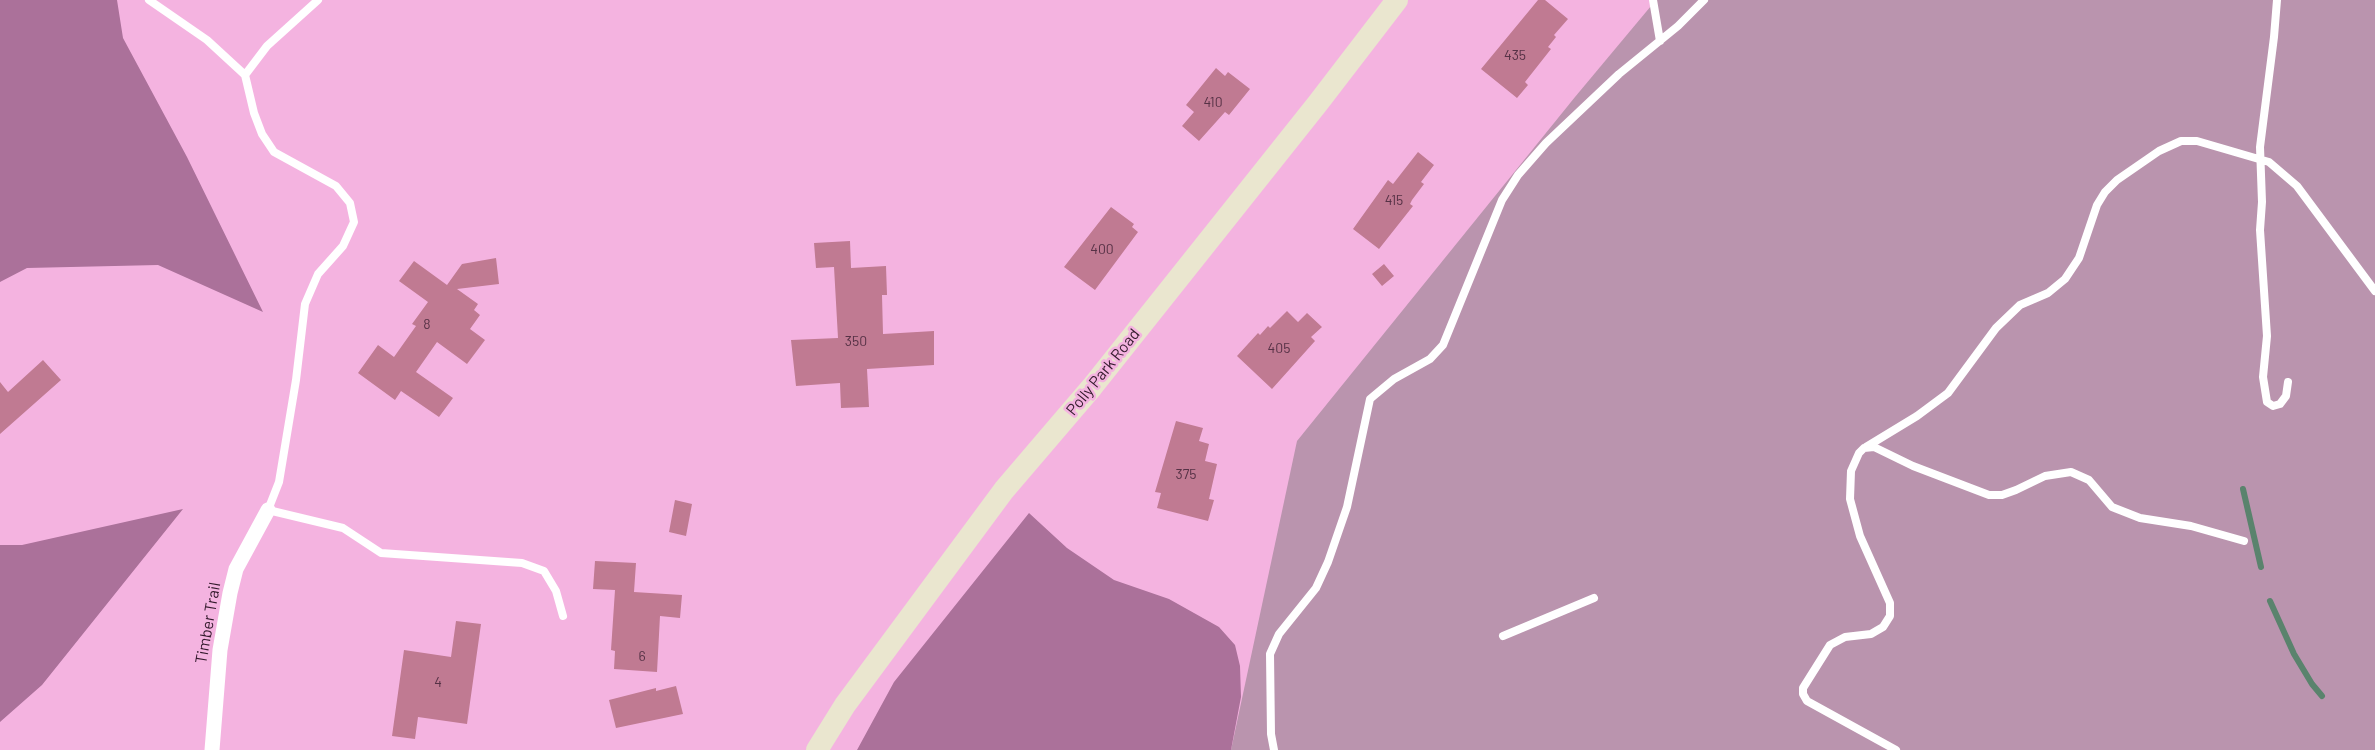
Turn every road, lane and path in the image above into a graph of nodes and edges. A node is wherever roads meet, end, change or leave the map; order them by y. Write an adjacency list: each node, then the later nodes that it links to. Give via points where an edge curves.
1 (149, 0): 8 (lane, via 207,40)
2 (318, 0): 8 (lane, via 267,46)
3 (1397, 0): 19 (street, Polly Park Road, via 1106,369 1005,490 845,705)
4 (1653, 0): 7 (lane)
5 (1704, 0): 7 (lane)
6 (2277, 0): 9 (lane)
7 (1660, 41): 20 (lane, via 1546,142 1518,175 1502,200 1443,345 1430,360 1394,379 1370,399 1347,507 1328,562 1316,588 1279,634 1270,654)
8 (245, 75): 13 (lane, via 254,113 274,152 336,186 350,203 354,222 343,246 318,274 305,304 279,482)
9 (2261, 160): 10 (lane, via 2269,162 2297,186); 11 (lane, via 2260,230 2267,336 2263,377 2267,402 2273,406 2280,404); 12 (lane, via 2197,141 2181,141 2116,180 2097,205 2079,258 2065,279 2048,293 2020,305 1996,328 1948,393)
10 (2375, 291)
11 (2288, 382)
12 (1864, 448): 14 (lane, via 1874,447 1989,495 2002,495 2045,476 2071,472 2090,480 2112,507 2140,518 2192,526); 21 (lane, via 1851,471 1850,499 1860,536 1890,603 1890,616 1878,631 1845,637 1830,645 1803,694 1807,701)
13 (268, 510): 16 (lane, via 343,528 381,553 522,563 544,572 556,591); 18 (street, Timber Trail, via 236,569 230,593 220,650)
14 (2244, 541)
15 (1594, 598): 17 (lane)
16 (562, 616)
17 (1503, 636)
18 (212, 750)
19 (817, 750)
20 (1274, 750)
21 (1896, 750)

